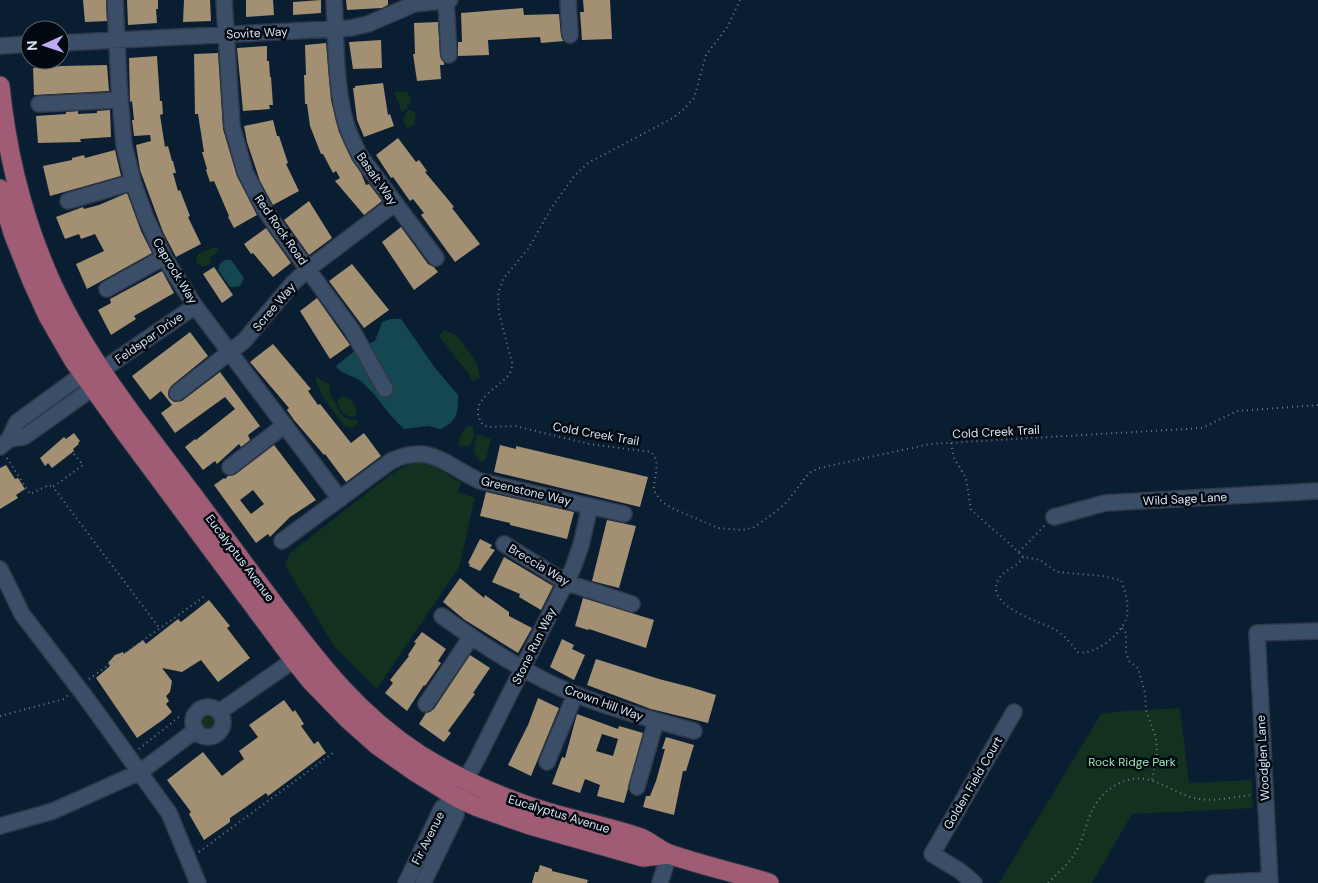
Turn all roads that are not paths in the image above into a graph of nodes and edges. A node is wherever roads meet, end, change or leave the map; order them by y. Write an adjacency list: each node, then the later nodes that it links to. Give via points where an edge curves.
1 (115, 0): 10 (street, Caprock Way)
2 (224, 0): 8 (street, Red Rock Road)
3 (334, 0): 7 (street, Basalt Way)
4 (446, 0): 5 (street, Sovite Way); 7 (street, Sovite Way, via 414,4 364,25); 14 (street)
5 (450, 0)
6 (568, 0): 9 (street)
7 (335, 29): 8 (street, Sovite Way); 23 (street, Basalt Way, via 343,113 348,128 360,156)
8 (226, 35): 10 (street, Sovite Way); 26 (street, Red Rock Road, via 232,126 243,166 261,204)
9 (570, 35)
10 (117, 40): 11 (street, Sovite Way); 16 (street, Caprock Way)
11 (70, 42)
12 (20, 45): 13 (street)
13 (0, 46)
14 (449, 55)
15 (0, 86): 19 (main road, Eucalyptus Avenue)
16 (120, 100): 17 (street); 20 (street, Caprock Way, via 124,145)
17 (39, 104)
18 (0, 128): 19 (main road)
19 (9, 147): 30 (main road, Eucalyptus Avenue, via 22,202 44,264 71,320)
20 (133, 182): 22 (street); 24 (street, Caprock Way)
21 (0, 189): 31 (main road, Eucalyptus Avenue, via 13,233 48,316)
22 (68, 201)
23 (394, 204): 25 (street, Basalt Way); 26 (street, Scree Way)
24 (164, 256): 27 (street); 28 (street, Caprock Way)
25 (436, 258)
26 (308, 269): 29 (street, Scree Way, via 250,336); 32 (street, Red Rock Road, via 352,330)
27 (107, 289)
28 (195, 306): 29 (street, Caprock Way); 30 (street, Feldspar Drive)
29 (231, 351): 33 (street, Scree Way); 34 (street, Caprock Way)
30 (102, 370): 31 (street); 56 (main road, Eucalyptus Avenue, via 302,640 337,684)
31 (88, 381): 35 (street, via 24,437); 50 (main road, Eucalyptus Avenue)
32 (385, 389)
33 (177, 393)
34 (285, 425): 36 (street); 38 (street, Caprock Way)
35 (3, 444)
36 (230, 467)
37 (1318, 491): 41 (street, Wild Sage Lane, via 1105,503)
38 (340, 499): 39 (street, Greenstone Way, via 391,460 417,453 444,461 480,481); 42 (street, Greenstone Way)
39 (590, 506): 40 (street, Greenstone Way); 45 (street, Stone Run Way, via 580,546)
40 (624, 514)
41 (1054, 517)
42 (282, 542)
43 (504, 544): 45 (street, Breccia Way)
44 (0, 569): 61 (street, via 22,614)
45 (565, 582): 46 (street, Breccia Way); 51 (street, Stone Run Way)
46 (632, 604)
47 (442, 616): 49 (street, Crown Hill Way)
48 (1318, 631): 67 (street, Woodglen Lane, via 1257,633)
49 (471, 637): 51 (street, Crown Hill Way); 53 (street)
50 (294, 660): 54 (street); 56 (main road, via 306,661 337,696); 64 (main road, Eucalyptus Avenue, via 349,720 377,745)
51 (522, 669): 52 (street, Crown Hill Way); 62 (street, Stone Run Way)
52 (575, 695): 57 (street, Crown Hill Way); 60 (street)
53 (426, 704)
54 (219, 712): 58 (street, via 211,707 198,712 194,720); 58 (street, via 223,721 217,734 208,737)
55 (1014, 712): 73 (street, Golden Field Court, via 932,854)
56 (366, 713): 62 (main road, Eucalyptus Avenue, via 420,755)
57 (656, 721): 59 (street, Crown Hill Way); 63 (street)
58 (196, 730): 61 (street)
59 (694, 731)
60 (547, 762)
61 (136, 768): 65 (street, via 53,811); 68 (street, via 169,813)
62 (466, 780): 64 (street, Fir Avenue); 66 (main road, Eucalyptus Avenue, via 523,804 643,839)
63 (637, 787)
64 (456, 797): 66 (main road, Eucalyptus Avenue, via 530,825 643,857); 69 (street, Fir Avenue, via 442,808); 70 (street, Fir Avenue, via 456,815)
65 (0, 826)
66 (668, 854): 71 (street); 72 (main road, Eucalyptus Avenue)
67 (1270, 882): 74 (street)
68 (198, 883)
69 (406, 883)
70 (423, 883)
71 (660, 883)
72 (769, 883)
73 (974, 883)
74 (1213, 883)

